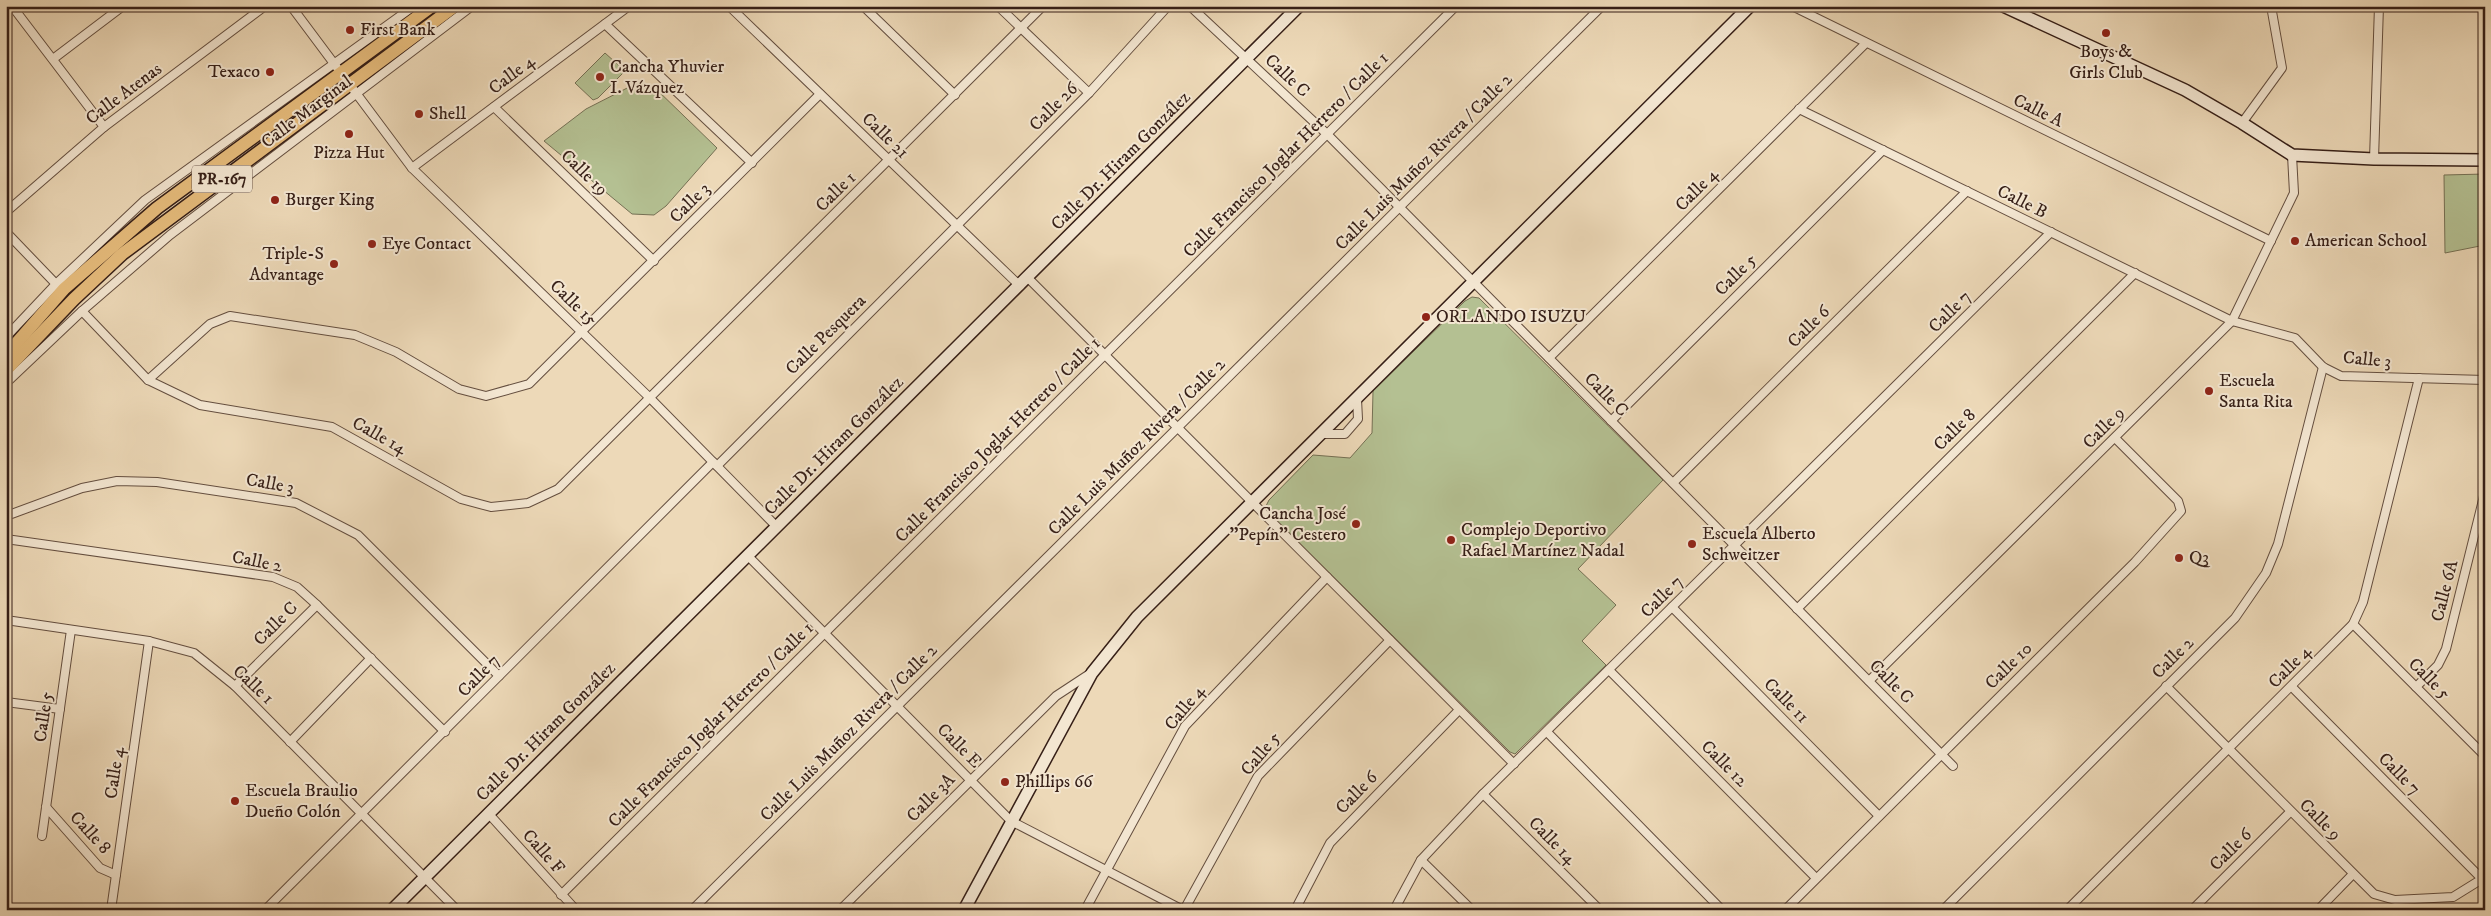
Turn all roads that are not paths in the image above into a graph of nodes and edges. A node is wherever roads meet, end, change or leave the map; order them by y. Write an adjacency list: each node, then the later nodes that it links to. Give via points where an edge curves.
1 (12, 6): 27 (street)
2 (123, 6): 27 (street)
3 (266, 6): 37 (street, Calle Atenas)
4 (292, 6): 29 (street, Calle 15)
5 (414, 6): 29 (street, Calle Marginal)
6 (432, 6): 29 (main road, PR-167)
7 (455, 6): 30 (main road, PR-167)
8 (472, 6): 30 (street, Calle Marginal)
9 (629, 6): 24 (street, Calle 4)
10 (729, 6): 32 (street, Calle 21)
11 (863, 6): 33 (street)
12 (998, 6): 25 (street)
13 (1044, 6): 25 (street, Calle 1)
14 (1168, 6): 31 (street, Calle 26)
15 (1190, 6): 28 (street, Calle C)
16 (1299, 6): 28 (street, Calle Dr. Hiram González)
17 (1456, 6): 38 (street, Calle Francisco Joglar Herrero / Calle 1)
18 (1602, 6): 47 (street, Calle Luis Muñoz Rivera / Calle 2)
19 (1750, 6): 56 (street)
20 (1792, 6): 26 (street, Calle A)
21 (2003, 6): 36 (street, via 2185,90)
22 (2271, 6): 36 (street, via 2282,68)
23 (2379, 6): 41 (street)
24 (606, 24): 34 (street, Calle 4); 44 (street)
25 (1022, 29): 31 (street); 33 (street, Calle 1)
26 (1866, 43): 35 (street, Calle 4); 52 (street, Calle A)
27 (53, 59): 37 (street)
28 (1247, 59): 38 (street, Calle C); 55 (street, Calle Dr. Hiram González)
29 (338, 69): 30 (street, Calle 15); 57 (street, Calle Marginal, via 145,200); 64 (main road, PR-167, via 157,208 64,289)
30 (352, 90): 45 (street, Calle 15); 58 (street, Calle Marginal); 67 (main road, PR-167, via 122,254)
31 (1089, 93): 49 (street, Calle 26)
32 (820, 94): 42 (street, Calle 21); 44 (street, Calle 3)
33 (955, 95): 42 (street, Calle 1)
34 (494, 107): 45 (street, Calle 4); 53 (street, Calle 19)
35 (1800, 109): 39 (street, Calle B); 65 (street, Calle 4)
36 (2242, 123): 40 (street)
37 (104, 127): 48 (street, Calle Atenas)
38 (1328, 135): 47 (street, Calle C); 63 (street, Calle Francisco Joglar Herrero / Calle 1)
39 (1883, 150): 46 (street, Calle B); 73 (street, Calle 5)
40 (2292, 155): 41 (street); 52 (street, Calle 9, via 2294,193)
41 (2374, 159): 43 (street)
42 (889, 160): 49 (street, Calle 21); 72 (street, Calle 1)
43 (2485, 160)
44 (752, 163): 53 (street, Calle 3)
45 (412, 168): 60 (street, Calle 15)
46 (1967, 191): 51 (street, Calle B); 77 (street, Calle 6)
47 (1400, 207): 56 (street, Calle C); 74 (street, Calle Luis Muñoz Rivera / Calle 2)
48 (6, 212)
49 (957, 225): 55 (street, Calle 21); 76 (street, Calle Pesquera)
50 (6, 232): 57 (street)
51 (2052, 232): 54 (street, Calle B); 83 (street, Calle 7)
52 (2271, 241): 59 (street, Calle 9)
53 (654, 261): 60 (street, Calle 3)
54 (2135, 273): 59 (street, Calle B); 88 (street, Calle 8)
55 (1024, 282): 63 (street, Calle 21); 81 (street, Calle Dr. Hiram González)
56 (1473, 283): 65 (street, Calle C); 79 (street)
57 (56, 284): 61 (street, Calle Marginal)
58 (82, 311): 69 (street, Calle 14); 71 (street, Calle Marginal)
59 (2232, 321): 66 (street, Calle 3, via 2295,338); 75 (street, Calle 9)
60 (582, 332): 69 (street, via 528,384 486,396 459,389 396,352 356,335 230,316 210,324); 72 (street, Calle 15)
61 (6, 337)
62 (2485, 342): 70 (street)
63 (1106, 355): 74 (street, Calle 21); 92 (street, Calle Francisco Joglar Herrero / Calle 1)
64 (6, 356)
65 (1549, 358): 73 (street, Calle C)
66 (2323, 367): 68 (street, Calle 3, via 2340,376); 101 (street, Calle 2, via 2278,544 2266,573 2235,618)
67 (6, 370)
68 (2419, 378): 70 (street, Calle 3); 90 (street, Calle 4, via 2363,602)
69 (148, 380): 72 (street, Calle 14, via 200,405 332,427 461,499 491,507 528,503 558,489)
70 (2484, 380)
71 (6, 383)
72 (650, 398): 76 (street, Calle 15)
73 (1611, 421): 77 (street, Calle C)
74 (1178, 427): 79 (street, Calle 21); 105 (street, Calle Luis Muñoz Rivera / Calle 2)
75 (2115, 438): 99 (street, Calle 9); 112 (street, Calle 10, via 2178,501 2181,511 2135,562)
76 (715, 464): 81 (street, Calle 15); 98 (street, Calle 7)
77 (1673, 483): 83 (street, Calle C)
78 (2485, 492): 103 (street, Calle 6A, via 2446,650 2438,665)
79 (1253, 503): 85 (street, Calle 21); 97 (street, via 1137,617)
80 (6, 516): 98 (street, Calle 3, via 82,488 117,481 157,482 296,503 358,535)
81 (777, 527): 84 (street, Calle Dr. Hiram González)
82 (6, 539): 86 (street, Calle 2, via 273,577 297,587)
83 (1735, 546): 87 (street, Calle 7); 88 (street, Calle C)
84 (748, 556): 92 (street, Calle E); 120 (street, Calle Dr. Hiram González)
85 (1327, 577): 93 (street, Calle 21); 126 (street, Calle 4, via 1185,726)
86 (318, 604): 95 (street, Calle 2); 100 (street, Calle C)
87 (1672, 607): 96 (street, Calle 7); 122 (street, Calle 11)
88 (1797, 609): 99 (street, Calle C)
89 (6, 620): 91 (street, Calle 1)
90 (2352, 624): 102 (street, Calle 4); 103 (street, Calle 5)
91 (71, 630): 94 (street, Calle 1); 106 (street, Calle 5)
92 (825, 634): 105 (street, Calle E); 132 (street, Calle Francisco Joglar Herrero / Calle 1)
93 (1390, 640): 107 (street, Calle 21); 142 (street, Calle 5, via 1258,776)
94 (148, 641): 100 (street, Calle 1, via 194,653); 127 (street, Calle 4)
95 (372, 658): 108 (street, Calle 2); 110 (street)
96 (1610, 670): 109 (street, Calle 7); 130 (street, Calle 12)
97 (1092, 673): 116 (street, Calle 3A, via 1056,696); 123 (street)
98 (499, 676): 108 (street, Calle 7)
99 (1869, 682): 112 (street, Calle C)
100 (235, 686): 110 (street, Calle 1)
101 (2166, 686): 111 (street, Calle 9); 149 (street, Calle 2)
102 (2292, 687): 111 (street, Calle 4); 131 (street, Calle 7)
103 (2416, 687): 113 (street, Calle 5)
104 (6, 702): 106 (street)
105 (897, 706): 116 (street, Calle E); 138 (street, Calle Luis Muñoz Rivera / Calle 2)
106 (60, 709): 118 (street, Calle 5)
107 (1459, 710): 114 (street, Calle 21); 143 (street, Calle 6, via 1330,842)
108 (445, 732): 121 (street, Calle 7)
109 (1547, 732): 114 (street, Calle 7); 147 (street)
110 (290, 742): 121 (street, Calle 1)
111 (2228, 749): 119 (street, Calle 9); 150 (street, Calle 4)
112 (1941, 754): 115 (street, Calle C); 122 (street, Calle 10)
113 (2485, 756)
114 (1514, 764): 117 (street, Calle 7)
115 (1953, 766)
116 (971, 780): 123 (street, Calle E); 139 (street, Calle 3A)
117 (1483, 794): 125 (street, Calle 7); 146 (street, Calle 14)
118 (46, 807): 124 (street, Calle 5); 127 (street, Calle 8, via 100,868)
119 (2290, 812): 128 (street, Calle 9); 151 (street, Calle 6)
120 (488, 814): 129 (street, Calle Dr. Hiram González); 132 (street, Calle F)
121 (362, 815): 129 (street, Calle 1); 134 (street, Calle 7)
122 (1879, 816): 130 (street, Calle 10)
123 (1011, 821): 126 (street, Calle E); 140 (street)
124 (42, 836)
125 (1421, 860): 144 (street, Calle 7); 145 (street)
126 (1105, 870): 141 (street, Calle 4); 142 (street, Calle E)
127 (116, 874): 133 (street, Calle 4)
128 (2353, 874): 131 (street, Calle 9, via 2374,894 2395,900 2453,897); 152 (street)
129 (424, 877): 135 (street, Calle Dr. Hiram González); 136 (street, Calle 1)
130 (1816, 878): 148 (street, Calle 10)
131 (2483, 880)
132 (561, 895): 137 (street, Calle F)
133 (111, 910)
134 (265, 910)
135 (392, 910)
136 (456, 910)
137 (576, 910)
138 (692, 910)
139 (840, 910)
140 (964, 910)
141 (1085, 910)
142 (1183, 910)
143 (1295, 910)
144 (1394, 910)
145 (1472, 910)
146 (1600, 910)
147 (1722, 910)
148 (1785, 910)
149 (1943, 910)
150 (2068, 910)
151 (2192, 910)
152 (2318, 910)

